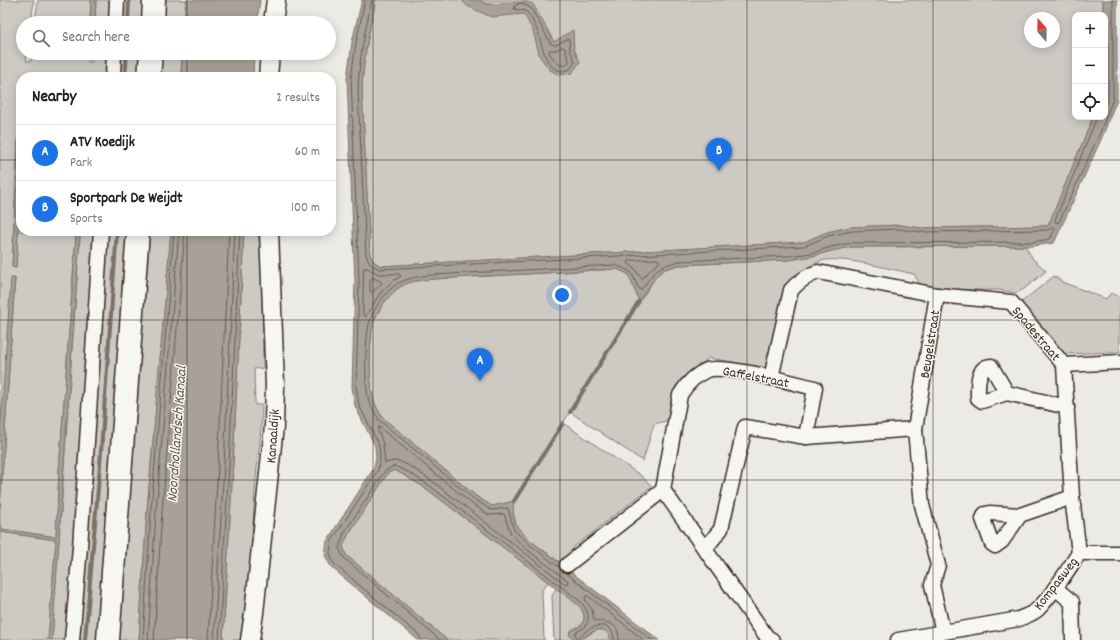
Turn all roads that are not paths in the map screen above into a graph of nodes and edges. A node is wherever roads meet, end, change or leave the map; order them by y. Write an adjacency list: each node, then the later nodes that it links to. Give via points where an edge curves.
1 (116, 0): 4 (street)
2 (154, 0): 5 (main road)
3 (276, 0): 6 (street)
4 (116, 16)
5 (153, 16)
6 (274, 16)
7 (114, 60): 10 (street)
8 (150, 60): 11 (main road)
9 (269, 60): 12 (street)
10 (113, 72)
11 (149, 72)
12 (268, 72)
13 (101, 236): 34 (street)
14 (138, 236): 35 (main road)
15 (268, 236): 36 (street, Kanaaldijk, via 275,385 274,426)
16 (937, 295): 18 (street, Spadestraat, via 1011,302); 19 (street, Beugelstraat, via 818,272 807,276 798,281 791,290); 22 (street, Beugelstraat)
17 (1120, 362): 18 (street, Spadestraat)
18 (1064, 365): 21 (street, Spadestraat)
19 (771, 378): 23 (street, Gaffelstraat, via 815,388); 24 (street, Gaffelstraat, via 717,368 706,371 686,385 680,395)
20 (1008, 393): 21 (street)
21 (1067, 407): 25 (street, Spadestraat)
22 (915, 429): 23 (street); 32 (street, Beugelstraat, via 922,505 938,565 932,585)
23 (806, 438): 27 (street, via 745,428 721,529)
24 (663, 490): 27 (street); 30 (street)
25 (1072, 497): 26 (street); 28 (street, Spadestraat)
26 (1020, 515)
27 (705, 548): 37 (street, via 767,637)
28 (1080, 553): 29 (street, Kompasweg); 31 (street, Kompasweg)
29 (1120, 553)
30 (567, 564)
31 (1055, 588): 32 (street, Kompasweg, via 1038,610 1018,619); 39 (street, via 1072,602)
32 (943, 632): 33 (street, Kompasweg)
33 (921, 638): 38 (street, Kompasweg)
34 (72, 640)
35 (108, 640)
36 (250, 640)
37 (772, 640)
38 (898, 640)
39 (1073, 640)

